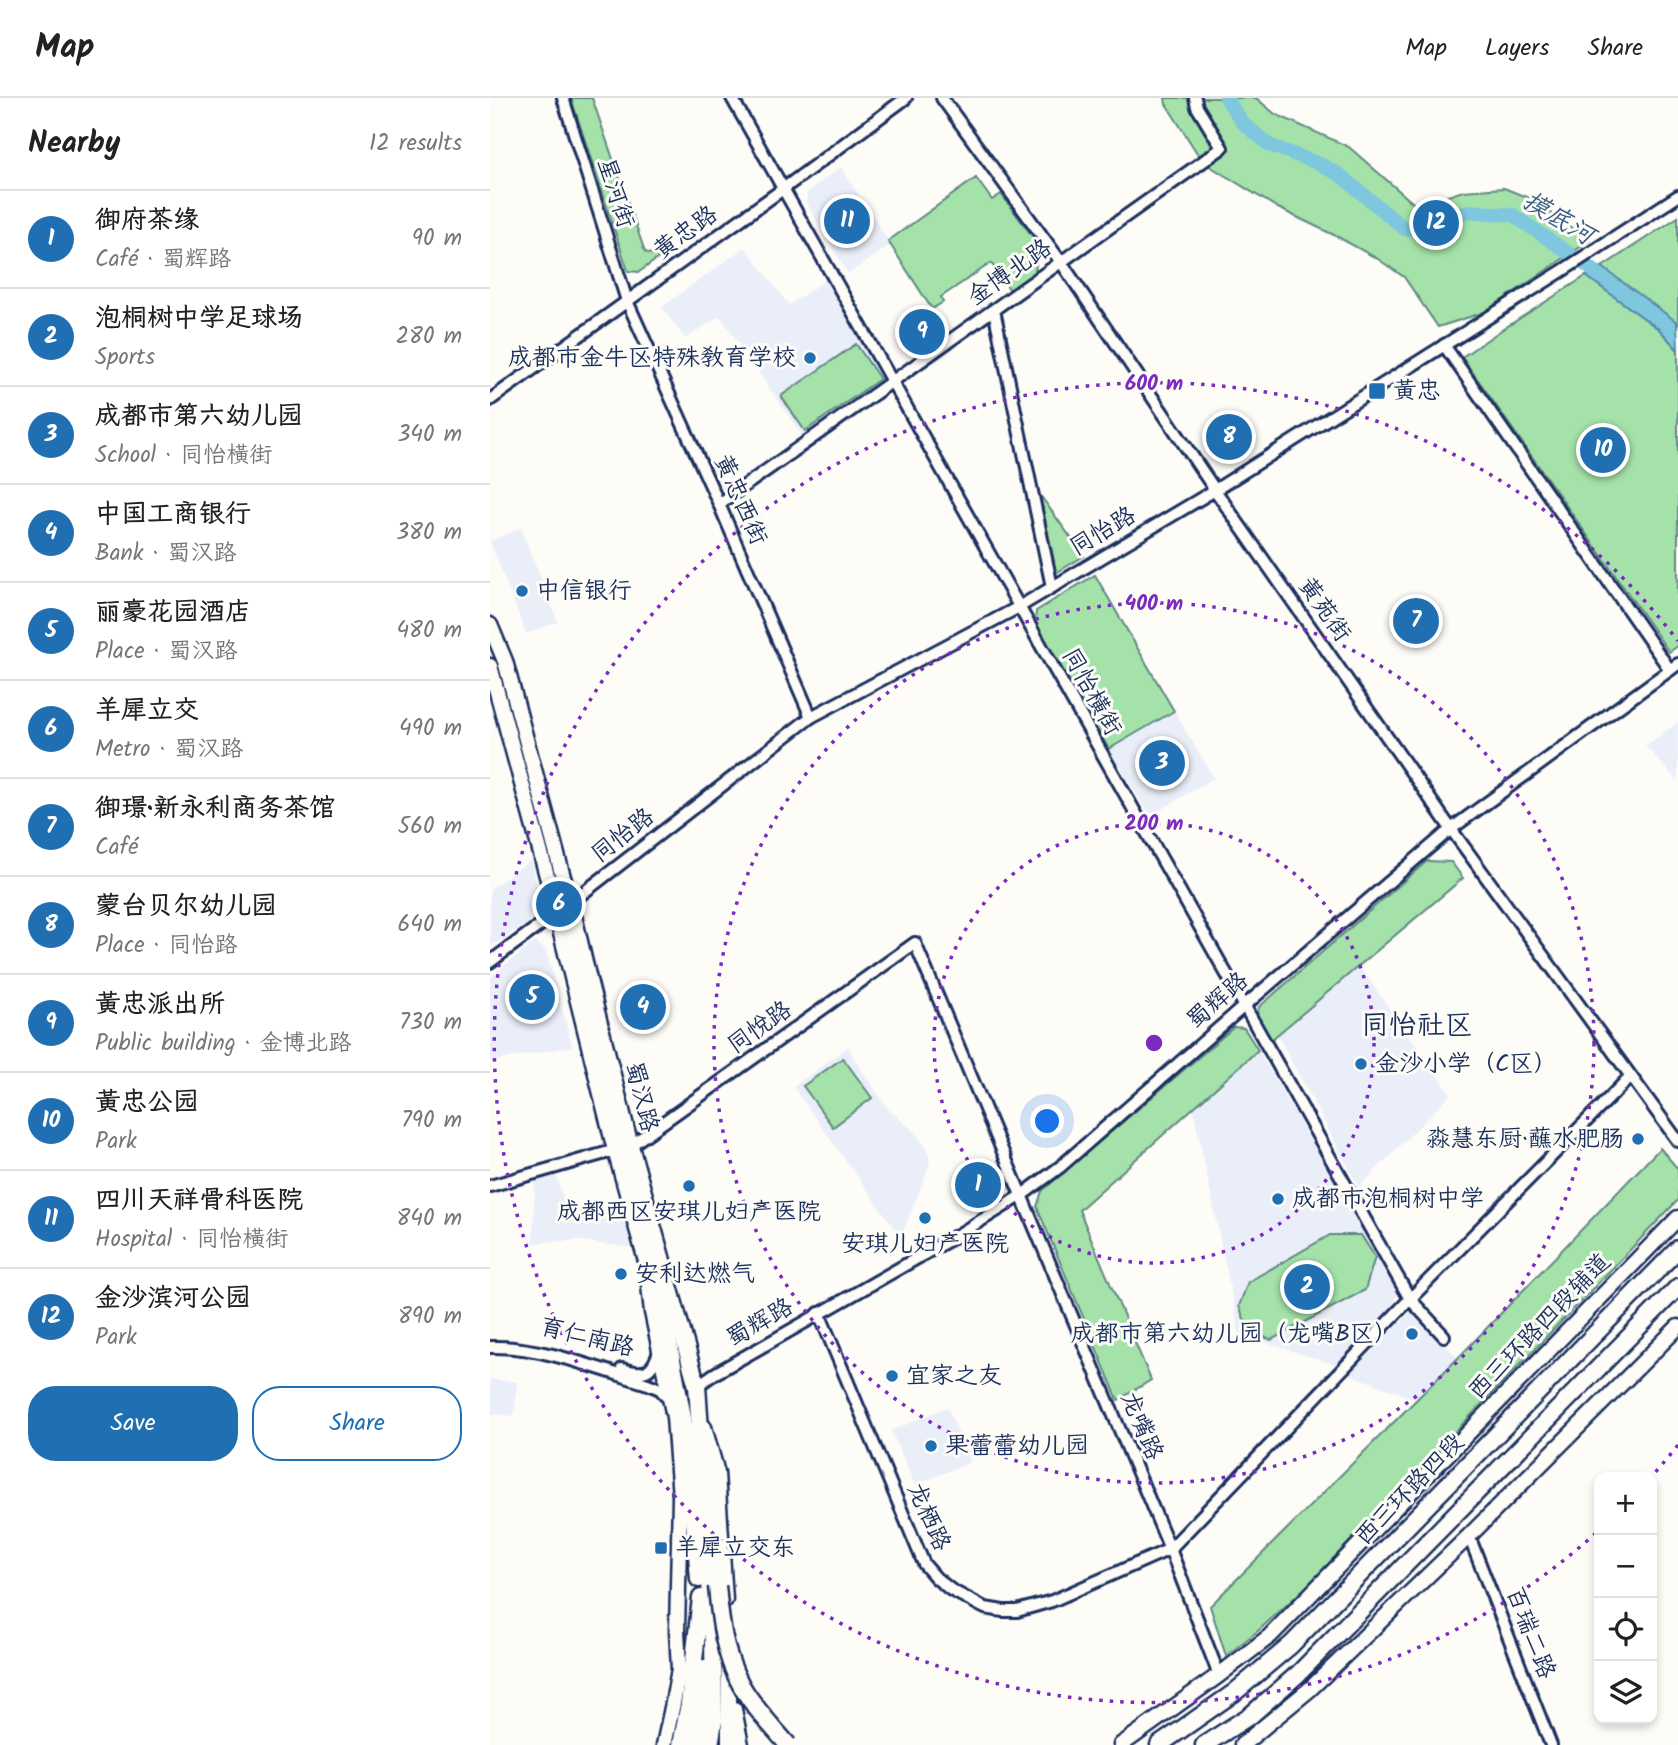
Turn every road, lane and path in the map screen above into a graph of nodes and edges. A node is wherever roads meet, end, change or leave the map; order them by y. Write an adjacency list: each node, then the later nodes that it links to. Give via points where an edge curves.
1 (563, 98): 9 (street, 星河街)
2 (732, 98): 6 (street, 同怡横街)
3 (906, 98): 6 (street, 黄忠路)
4 (942, 98): 8 (street, 黄苑街)
5 (1195, 98): 8 (street, 金博北路, via 1222,148)
6 (783, 189): 9 (street, 黄忠路); 12 (street, 同怡横街)
7 (1678, 196): 11 (street, 同怡路)
8 (1061, 262): 10 (street, 金博北路); 14 (street, 黄苑街)
9 (627, 301): 13 (street, 黄忠路); 15 (street, 黄忠西街)
10 (994, 310): 12 (street, 金博北路); 16 (street)
11 (1444, 345): 14 (street, 同怡路); 20 (street)
12 (892, 382): 15 (street, 金博北路); 17 (street, 同怡横街)
13 (490, 400)
14 (1215, 490): 16 (street, 同怡路); 22 (street, 黄苑街)
15 (719, 504): 21 (street, 黄忠西街)
16 (1052, 587): 17 (street, 同怡路)
17 (1019, 607): 21 (street, 同怡路); 26 (street, 同怡横街)
18 (490, 625): 23 (main road, 蜀汉路, via 505,662)
19 (490, 667): 23 (main road, 蜀汉路)
20 (1674, 667): 22 (street, 蜀辉路)
21 (811, 717): 23 (street, 同怡路)
22 (1451, 829): 26 (street, 蜀辉路); 27 (street, 黄苑街)
23 (564, 908): 25 (street, 同怡路); 29 (highway, 蜀汉路)
24 (915, 943): 29 (street, 同悦路); 31 (street, 龙嘴路)
25 (490, 962)
26 (1242, 1007): 31 (street, 蜀辉路); 36 (street, 同怡横街)
27 (1630, 1077): 28 (street, 黄苑街); 36 (street)
28 (1678, 1141)
29 (623, 1148): 30 (street, 同悦路); 34 (highway, 蜀汉路); 43 (highway, 蜀汉路)
30 (490, 1186)
31 (1022, 1195): 37 (street, 蜀辉路); 46 (street, 龙嘴路)
32 (1678, 1217): 48 (main road, 西三环路四段辅道, via 1270,1636)
33 (1678, 1249): 57 (highway, 西三环路四段, via 1290,1645 1235,1692)
34 (645, 1252): 42 (main road); 47 (highway, 蜀汉路, via 682,1412)
35 (1678, 1287): 49 (highway, 西三环路四段, via 1298,1674)
36 (1410, 1299): 39 (street, 同怡横街); 46 (street)
37 (819, 1313): 43 (street, 蜀辉路); 46 (street, 龙栖路, via 921,1558 951,1590 985,1608 1017,1611 1052,1601)
38 (1678, 1327): 45 (main road)
39 (1444, 1336)
40 (490, 1340): 42 (street, 育仁南路, via 554,1350 641,1374 648,1372)
41 (490, 1347): 44 (street, via 559,1357 648,1384)
42 (660, 1349): 44 (main road)
43 (697, 1393): 47 (highway, 蜀汉路); 51 (main road, via 717,1473)
44 (671, 1402): 50 (main road, via 680,1497 679,1669)
45 (1469, 1536): 60 (main road, via 1310,1689); 61 (street, 百瑞二路)
46 (1170, 1549): 48 (street, 龙嘴路)
47 (707, 1588): 52 (highway); 53 (highway, via 704,1684); 54 (highway, via 714,1684); 55 (highway, bridge, via 741,1686)
48 (1219, 1675): 56 (main road, 西三环路四段辅道)
49 (1251, 1715): 58 (highway, 西三环路四段); 59 (highway)
50 (668, 1741)
51 (731, 1744)
52 (681, 1745)
53 (695, 1745)
54 (710, 1745)
55 (788, 1745)
56 (1121, 1745)
57 (1159, 1745)
58 (1204, 1745)
59 (1218, 1745)
60 (1242, 1745)
61 (1551, 1745)

